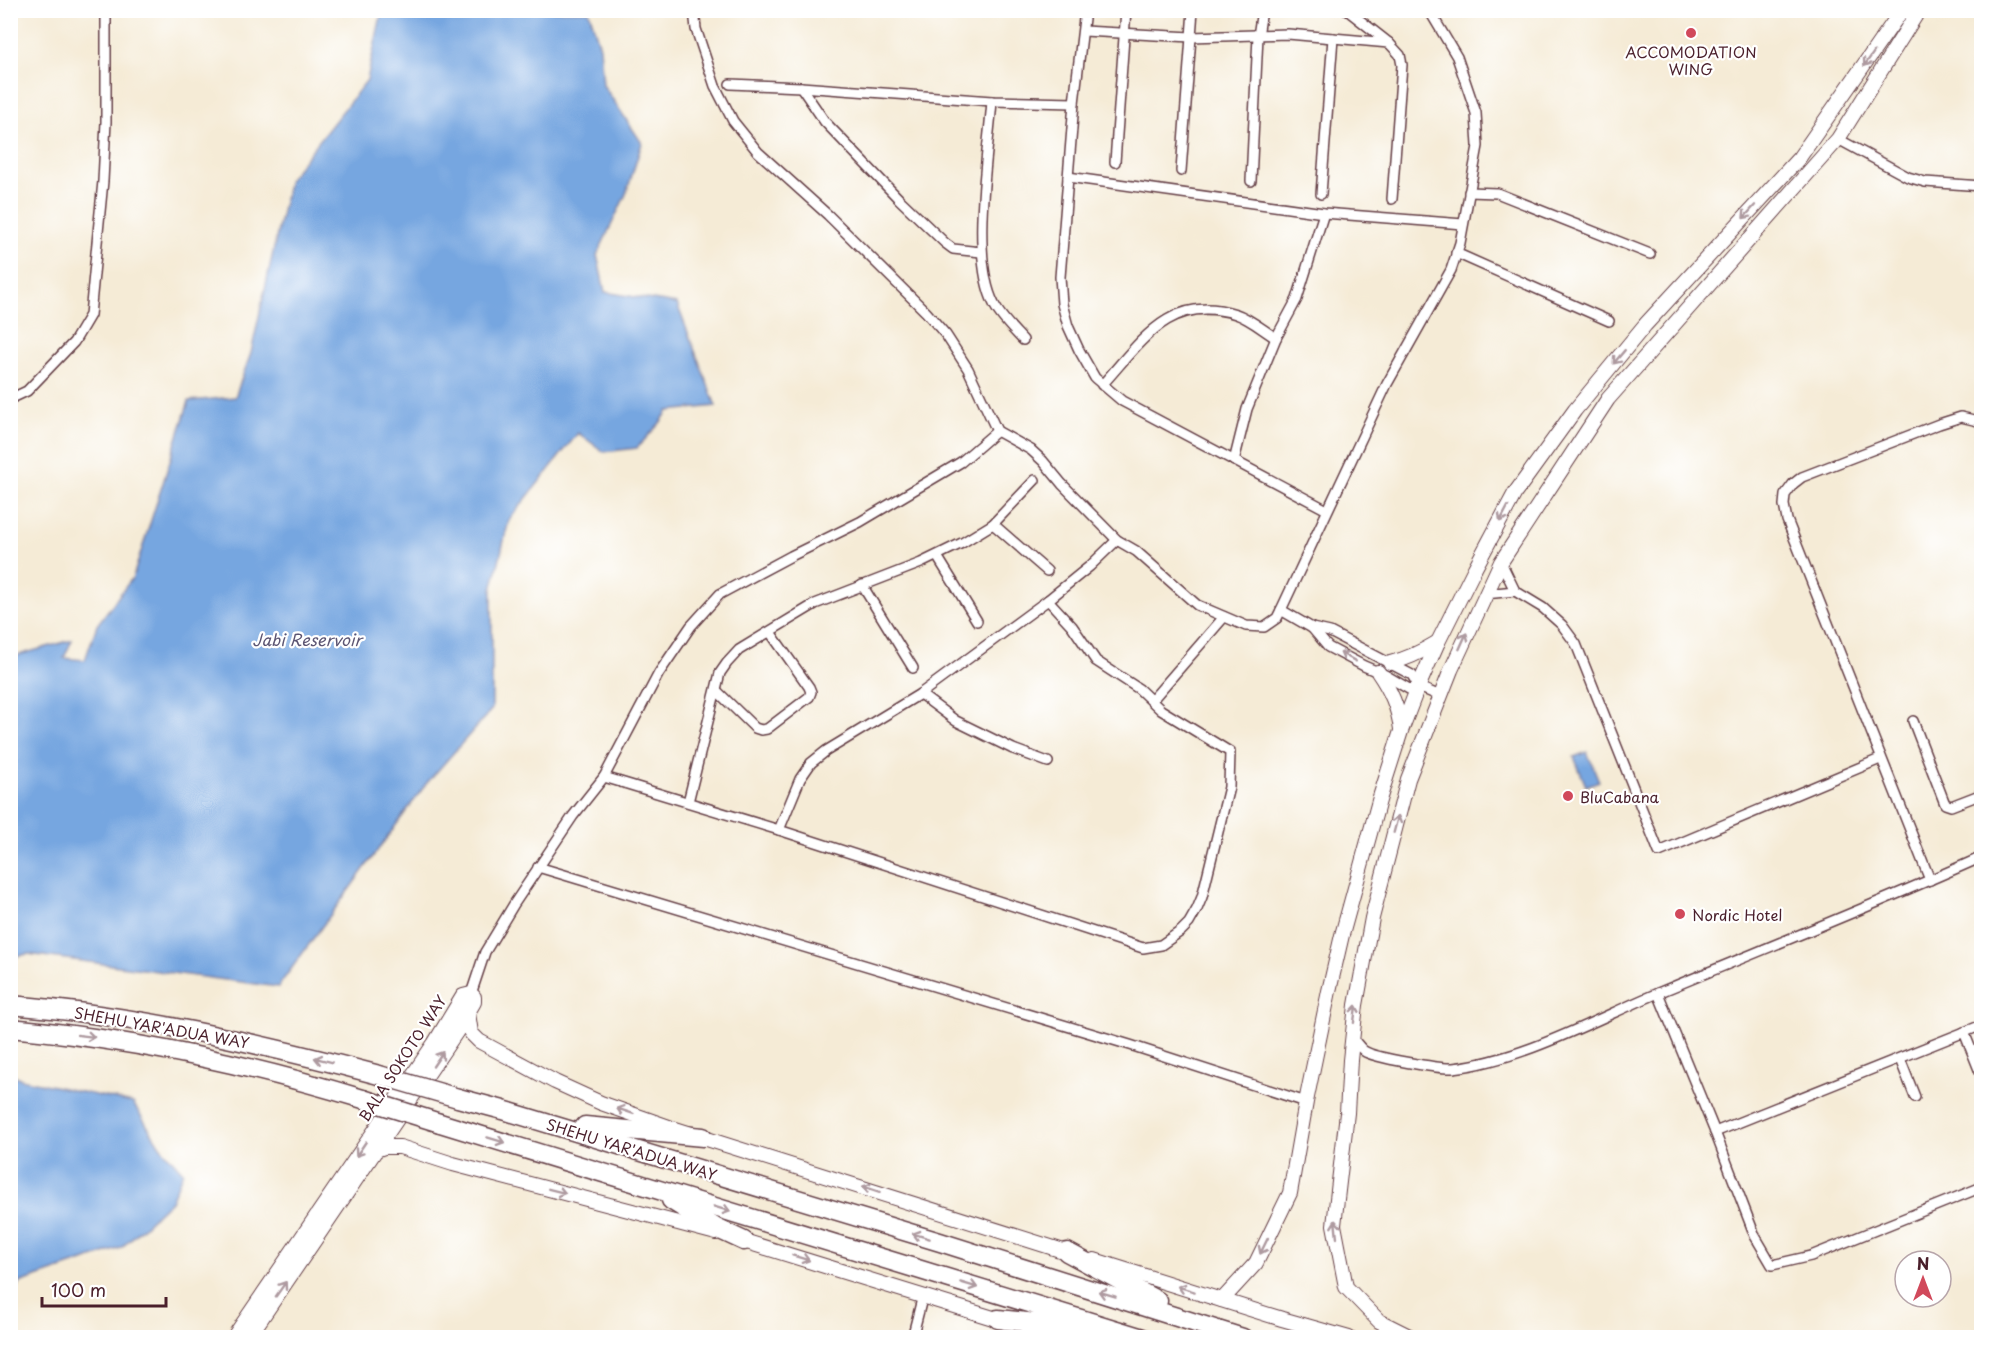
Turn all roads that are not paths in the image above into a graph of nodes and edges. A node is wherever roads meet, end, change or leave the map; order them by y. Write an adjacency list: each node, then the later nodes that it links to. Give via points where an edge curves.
1 (106, 10): 39 (street, via 103,181 90,315 74,342 35,383)
2 (694, 10): 41 (street, via 715,86 733,122 758,152 828,215 946,335 968,369)
3 (1085, 10): 11 (street)
4 (1126, 10): 12 (street)
5 (1193, 10): 14 (street)
6 (1262, 10): 13 (street)
7 (1347, 10): 16 (street)
8 (1430, 10): 27 (street, via 1457,57 1476,113 1478,146)
9 (1902, 10): 59 (street, one-way to 59, via 1799,158 1646,325 1575,410 1515,493)
10 (1919, 10): 21 (street)
11 (1084, 32): 12 (street); 20 (street)
12 (1124, 35): 14 (street); 22 (street)
13 (1258, 36): 14 (street); 15 (street); 25 (street)
14 (1191, 37): 23 (street)
15 (1333, 38): 16 (street); 28 (street)
16 (1389, 44): 29 (street, via 1400,54 1402,65)
17 (730, 84): 18 (street)
18 (801, 87): 19 (street); 32 (street, via 825,122 945,243 953,249)
19 (992, 101): 20 (street); 32 (street)
20 (1074, 103): 24 (street)
21 (1838, 139): 26 (street, via 1908,177); 48 (street, via 1608,399)
22 (1115, 162)
23 (1181, 171)
24 (1068, 177): 30 (street); 38 (street, via 1059,277 1062,304 1079,350)
25 (1251, 180)
26 (1982, 186)
27 (1469, 192): 31 (street); 34 (street, via 1497,193)
28 (1321, 194)
29 (1392, 200)
30 (1324, 213): 31 (street); 36 (street, via 1297,299)
31 (1463, 224): 33 (street)
32 (981, 252): 37 (street, via 987,290 995,307)
33 (1456, 253): 35 (street); 44 (street)
34 (1650, 254)
35 (1609, 321)
36 (1276, 338): 38 (street, via 1237,314 1189,310 1169,317 1153,329); 42 (street, via 1246,409)
37 (1023, 340)
38 (1102, 385): 42 (street, via 1122,401)
39 (10, 399)
40 (1982, 422): 70 (street, via 1961,417 1892,441 1802,477 1785,495 1787,520)
41 (997, 431): 46 (street, via 1031,450); 72 (street, via 961,462 888,506 720,594 691,626 659,673)
42 (1234, 461): 44 (street)
43 (1035, 480): 45 (street)
44 (1327, 510): 54 (street)
45 (993, 524): 47 (street); 49 (street)
46 (1117, 540): 53 (street); 55 (street, via 1136,551 1197,605)
47 (937, 556): 50 (street); 56 (street)
48 (1501, 562): 51 (street); 52 (street)
49 (1047, 571)
50 (862, 585): 58 (street, via 815,604); 61 (street)
51 (1515, 591): 52 (street); 70 (street, via 1543,608 1576,644 1659,852)
52 (1485, 594): 66 (street, one-way to 52)
53 (1048, 600): 65 (street); 67 (street, via 1096,661)
54 (1281, 610): 55 (street, via 1264,627 1246,626); 57 (street)
55 (1224, 616): 67 (street)
56 (977, 621)
57 (1312, 628): 60 (street, via 1330,632); 62 (street, one-way to 57, via 1328,647)
58 (770, 632): 64 (street, via 727,663 720,673); 64 (street, via 809,687 809,697 761,730)
59 (1438, 642): 60 (street); 63 (street)
60 (1390, 663): 63 (street, via 1412,675)
61 (913, 668)
62 (1378, 672): 63 (street, via 1408,689); 69 (street, via 1391,692)
63 (1419, 687): 66 (street); 69 (street)
64 (717, 690): 74 (street)
65 (920, 694): 71 (street, via 957,721); 75 (street, via 811,763)
66 (1440, 696): 87 (street, one-way to 66, via 1381,883 1408,779)
67 (1152, 700): 75 (street, via 1161,710 1230,752 1229,787 1202,897 1189,923 1161,945 1143,948)
68 (1913, 721): 73 (street, via 1945,804 1951,806)
69 (1401, 731): 95 (street, via 1342,935)
70 (1880, 759): 78 (street)
71 (1048, 762)
72 (604, 777): 74 (street); 77 (street)
73 (1982, 794)
74 (688, 802): 75 (street)
75 (778, 830)
76 (1982, 857): 78 (street)
77 (538, 867): 80 (street, via 485,952); 95 (street, via 1130,1045)
78 (1930, 880): 79 (street)
79 (1658, 993): 90 (street, via 1581,1028 1483,1062 1451,1068 1426,1066); 98 (street)
80 (471, 994): 82 (street, BALA SOKOTO WAY, via 474,1002); 89 (street, BALA SOKOTO WAY, via 463,996)
81 (10, 1005): 96 (highway, SHEHU YAR'ADUA WAY, one-way to 81, bridge, via 261,1044 93,1014)
82 (468, 1013): 86 (street, BALA SOKOTO WAY); 88 (street, via 471,1033)
83 (1982, 1025): 85 (street)
84 (19, 1029): 103 (highway, SHEHU YAR'ADUA WAY, one-way to 103, bridge, via 130,1043 262,1070)
85 (1964, 1032): 91 (street); 93 (street)
86 (455, 1034): 88 (street); 89 (street); 99 (street, BALA SOKOTO WAY, one-way to 86)
87 (1352, 1038): 90 (street); 92 (street)
88 (479, 1041): 100 (street, one-way to 88, via 601,1103)
89 (434, 1044): 97 (street, BALA SOKOTO WAY)
90 (1365, 1052): 92 (street)
91 (1900, 1059): 94 (street); 98 (street)
92 (1350, 1060): 111 (street, one-way to 92, via 1379,1321 1346,1287 1334,1225)
93 (1982, 1077)
94 (1915, 1097)
95 (1306, 1102): 108 (street, one-way to 108, via 1290,1193 1256,1263)
96 (504, 1110): 100 (highway, via 568,1124); 110 (highway, SHEHU YAR'ADUA WAY, one-way to 96)
97 (386, 1114): 99 (street, via 383,1125); 112 (street, BALA SOKOTO WAY, one-way to 112)
98 (1715, 1132): 104 (street, via 1755,1236 1772,1264 1811,1256)
99 (387, 1136): 101 (street); 102 (street, BALA SOKOTO WAY)
100 (703, 1137): 106 (street, one-way to 100)
101 (400, 1147): 102 (street); 105 (street, one-way to 105)
102 (376, 1150): 113 (street, BALA SOKOTO WAY, one-way to 102)
103 (588, 1168): 105 (highway, via 668,1199); 117 (highway, SHEHU YAR'ADUA WAY, one-way to 117)
104 (1982, 1186)
105 (744, 1241): 107 (street, one-way to 107)
106 (1066, 1252): 108 (street, one-way to 106); 110 (highway)
107 (923, 1295): 109 (street); 114 (street)
108 (1222, 1300): 119 (street)
109 (998, 1319): 115 (street); 116 (highway, via 1100,1330)
110 (1193, 1321): 118 (highway, SHEHU YAR'ADUA WAY)
111 (1407, 1336)
112 (233, 1338)
113 (248, 1338)
114 (912, 1338)
115 (1060, 1338)
116 (1136, 1338)
117 (1143, 1338)
118 (1243, 1338)
119 (1349, 1338)

